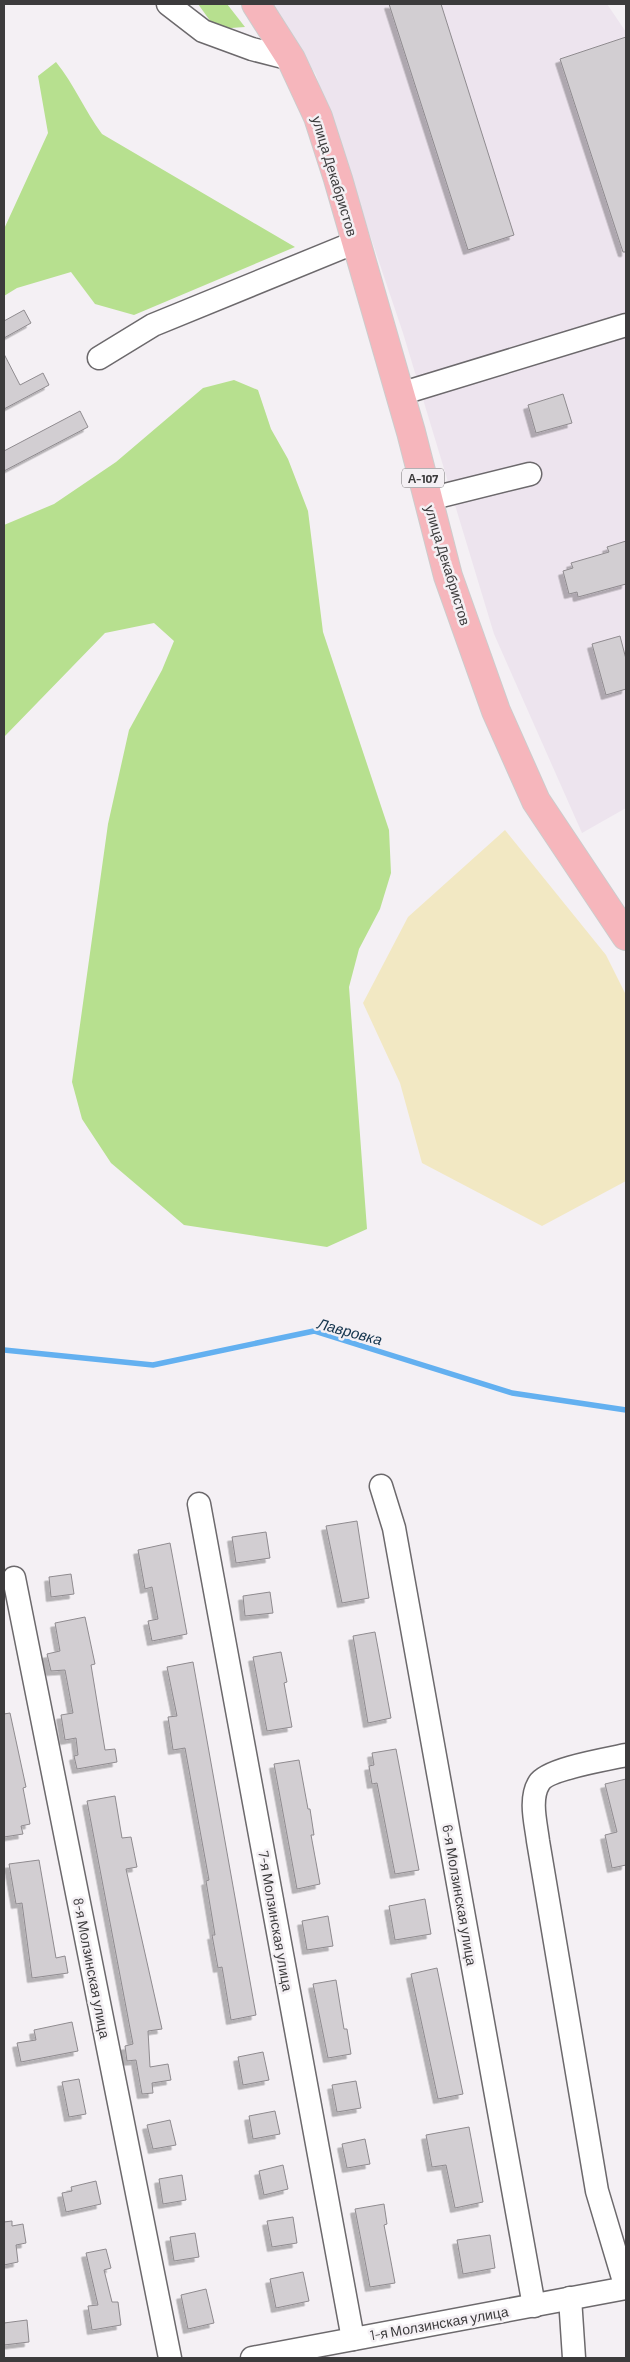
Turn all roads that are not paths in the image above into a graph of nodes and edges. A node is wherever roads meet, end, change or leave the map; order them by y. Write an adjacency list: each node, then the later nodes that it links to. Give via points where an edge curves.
1 (168, 4): 3 (street, via 203,31)
2 (256, 4): 3 (highway, улица Декабристов / А-107)
3 (291, 59): 4 (highway, улица Декабристов / А-107, via 318,117)
4 (356, 242): 6 (street, via 153,325); 7 (highway, улица Декабристов / А-107)
5 (626, 325): 7 (street)
6 (99, 358)
7 (400, 394): 9 (highway, улица Декабристов / А-107)
8 (530, 474): 9 (street)
9 (428, 499): 10 (highway, улица Декабристов / А-107, via 448,576 514,756 536,801)
10 (626, 936)
11 (380, 1486): 17 (street, 6-я Молзинская улица, via 394,1528)
12 (199, 1504): 18 (street, 7-я Молзинская улица)
13 (14, 1578): 19 (street, 8-я Молзинская улица)
14 (626, 1755): 15 (street, via 550,1773 539,1783 534,1802 597,2191)
15 (626, 2288): 16 (street, 1-я Молзинская улица)
16 (570, 2298): 17 (street, 1-я Молзинская улица); 21 (street)
17 (534, 2306): 18 (street, 1-я Молзинская улица)
18 (353, 2339): 20 (street, 1-я Молзинская улица)
19 (170, 2358)
20 (252, 2358)
21 (574, 2358)

